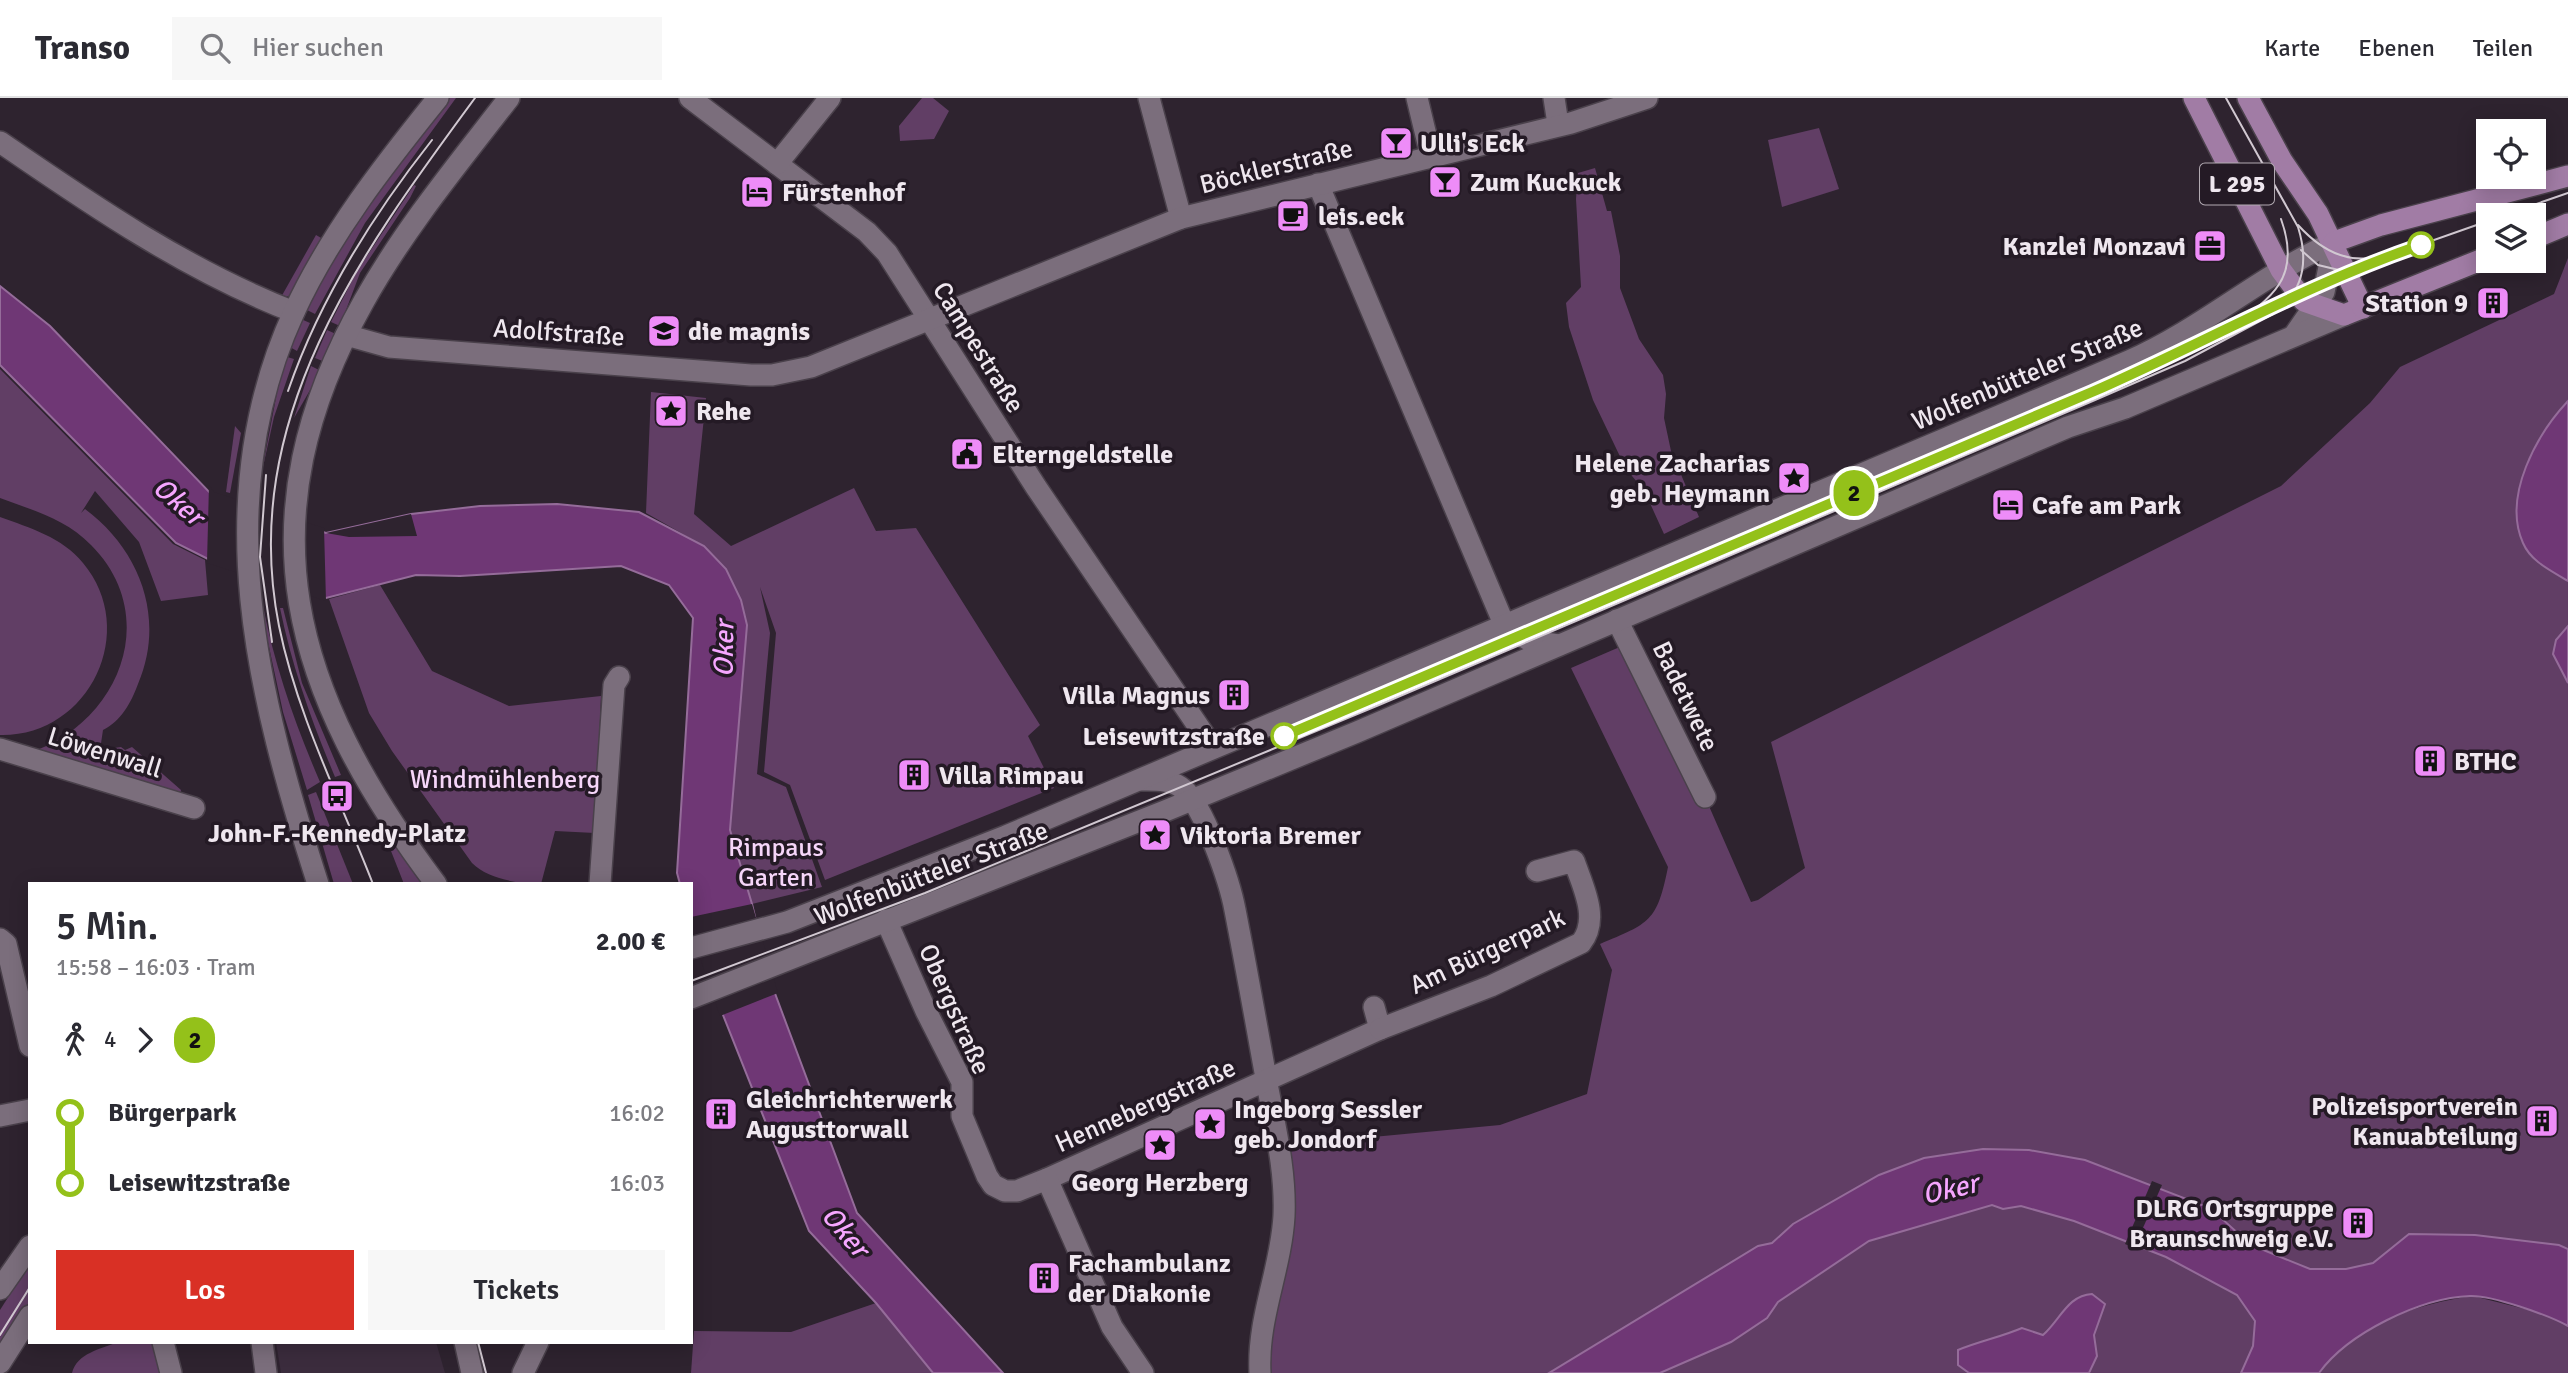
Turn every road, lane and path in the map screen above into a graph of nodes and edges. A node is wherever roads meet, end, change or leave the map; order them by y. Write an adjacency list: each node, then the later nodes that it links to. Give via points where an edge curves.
1 (438, 98): 24 (street, via 337,234)
2 (509, 98): 28 (street, via 421,212)
3 (690, 98): 14 (street, Campestraße)
4 (830, 98): 14 (street)
5 (1149, 98): 17 (street)
6 (1417, 98): 13 (street)
7 (1554, 98): 11 (street)
8 (1647, 98): 11 (street, Böcklerstraße)
9 (2194, 98): 22 (main road, L 295)
10 (2248, 98): 20 (main road, L 295)
11 (1558, 124): 13 (street, Böcklerstraße)
12 (0, 142): 24 (street, via 122,226)
13 (1431, 156): 16 (street, Böcklerstraße)
14 (777, 164): 26 (street, Campestraße, via 867,232 887,253)
15 (2568, 176): 20 (main road, Wolfenbütteler Straße, via 2381,225)
16 (1318, 184): 17 (street, Böcklerstraße); 30 (street)
17 (1181, 218): 26 (street, Böcklerstraße)
18 (2568, 224): 19 (main road)
19 (2546, 233)
20 (2334, 242): 22 (street, Wolfenbütteler Straße); 23 (street, via 2329,274); 25 (main road, L 295)
21 (2476, 262): 25 (main road, Wolfenbütteler Straße)
22 (2281, 270): 23 (main road, L 295, via 2296,294); 30 (street, Wolfenbütteler Straße, via 2149,353)
23 (2315, 307): 25 (main road, L 295); 27 (street)
24 (294, 312): 40 (street, via 279,347 250,458 247,558 271,728)
25 (2354, 312): 27 (street, Wolfenbütteler Straße)
26 (928, 320): 28 (street, Adolfstraße, via 811,367 772,375 389,347); 33 (street, Campestraße)
27 (2295, 334): 29 (street, Wolfenbütteler Straße)
28 (346, 335): 41 (street, via 310,428 300,474 294,548 299,607 314,670 340,733)
29 (1617, 620): 31 (street, Wolfenbütteler Straße); 36 (street, Badetwete)
30 (1504, 624): 31 (street, via 1530,641); 33 (street, Wolfenbütteler Straße)
31 (1559, 645): 37 (street, Wolfenbütteler Straße)
32 (619, 677): 42 (street, via 614,685)
33 (1213, 748): 35 (street, Wolfenbütteler Straße)
34 (0, 750): 38 (street, Löwenwall)
35 (1141, 780): 37 (street, Wolfenbütteler Straße, via 1171,782); 45 (street, Wolfenbütteler Straße, via 761,931)
36 (1705, 797)
37 (1192, 800): 43 (street, Wolfenbütteler Straße); 50 (street, Hennebergstraße, via 1229,882)
38 (194, 808)
39 (1537, 871): 48 (street, Am Bürgerpark, via 1574,861 1590,913 1589,932 1581,943 1490,986)
40 (317, 882)
41 (435, 882)
42 (600, 882)
43 (886, 920): 46 (street, Wolfenbütteler Straße); 53 (street, Obergstraße, via 962,1082 962,1116 993,1185 1017,1191)
44 (3, 942): 49 (street)
45 (693, 948)
46 (700, 994)
47 (1374, 1007): 48 (street)
48 (1380, 1029): 50 (street, Am Bürgerpark)
49 (28, 1037)
50 (1267, 1081): 53 (street, Hennebergstraße); 67 (street, Hennebergstraße, via 1279,1142 1284,1215 1279,1258 1263,1315)
51 (28, 1110): 52 (street)
52 (0, 1116)
53 (1047, 1180): 66 (street, via 1112,1327)
54 (28, 1248): 55 (street)
55 (0, 1289)
56 (28, 1319): 61 (street)
57 (164, 1344): 62 (street)
58 (262, 1344): 63 (street)
59 (465, 1344): 64 (street)
60 (537, 1344): 65 (street)
61 (0, 1363)
62 (171, 1373)
63 (266, 1373)
64 (472, 1373)
65 (523, 1373)
66 (1143, 1373)
67 (1260, 1373)

